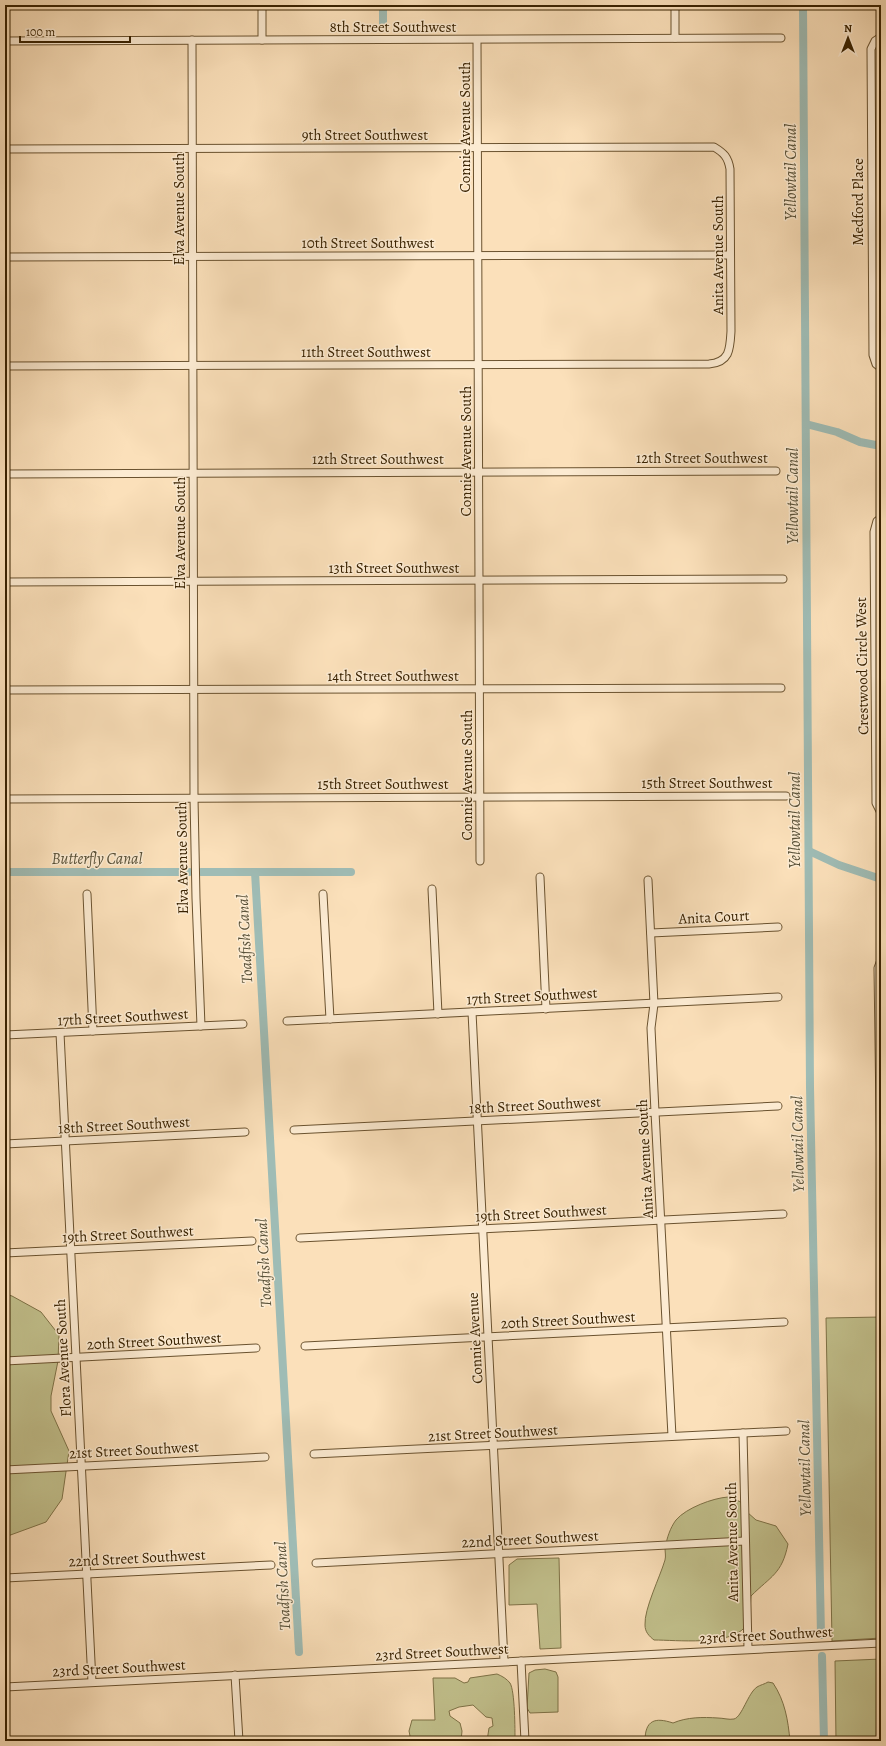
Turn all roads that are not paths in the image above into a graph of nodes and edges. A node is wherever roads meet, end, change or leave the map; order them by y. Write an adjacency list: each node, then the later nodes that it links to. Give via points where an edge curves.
1 (262, 5): 7 (street)
2 (675, 5): 4 (street)
3 (881, 37): 22 (street, Medford Place, via 875,41 871,49 873,355 876,364)
4 (675, 38): 5 (street, 8th Street Southwest); 8 (street, 8th Street Southwest)
5 (781, 38)
6 (192, 40): 7 (street, 8th Street Southwest); 9 (street, 8th Street Southwest); 11 (street, Elva Avenue South)
7 (262, 40): 8 (street, 8th Street Southwest)
8 (477, 40): 10 (street, Connie Avenue South)
9 (5, 41)
10 (478, 147): 11 (street, 9th Street Southwest); 13 (street, 9th Street Southwest, via 714,147); 16 (street, Connie Avenue South)
11 (192, 148): 12 (street, 9th Street Southwest); 15 (street, Elva Avenue South)
12 (5, 149)
13 (724, 153): 14 (street, Anita Avenue South, via 730,169)
14 (730, 255): 16 (street, 10th Street Southwest); 18 (street, Anita Avenue South, via 731,331 730,349)
15 (192, 256): 16 (street, 10th Street Southwest); 17 (street, 10th Street Southwest); 19 (street, Elva Avenue South)
16 (478, 256): 20 (street, Connie Avenue South)
17 (5, 257)
18 (726, 357): 20 (street, 11th Street Southwest, via 717,363 709,364)
19 (193, 364): 20 (street, 11th Street Southwest); 21 (street, 11th Street Southwest); 25 (street, Elva Avenue South)
20 (479, 364): 24 (street, Connie Avenue South)
21 (5, 366)
22 (881, 368)
23 (776, 471): 24 (street, 12th Street Southwest)
24 (479, 472): 25 (street, 12th Street Southwest); 30 (street, Connie Avenue South)
25 (193, 473): 26 (street, 12th Street Southwest); 29 (street, Elva Avenue South)
26 (5, 474)
27 (879, 520): 40 (street, Crestwood Circle West, via 874,539 876,803)
28 (783, 579): 30 (street, 13th Street Southwest)
29 (194, 581): 30 (street, 13th Street Southwest); 31 (street, 13th Street Southwest); 35 (street, Elva Avenue South)
30 (480, 581): 33 (street, Connie Avenue South)
31 (5, 582)
32 (781, 688): 33 (street, 14th Street Southwest)
33 (480, 689): 35 (street, 14th Street Southwest); 37 (street, Connie Avenue South)
34 (5, 690): 35 (street, 14th Street Southwest)
35 (194, 690): 38 (street, Elva Avenue South)
36 (786, 796): 37 (street, 15th Street Southwest)
37 (480, 797): 38 (street, 15th Street Southwest); 41 (street, Connie Avenue South)
38 (194, 798): 39 (street, 15th Street Southwest); 58 (street, Elva Avenue South)
39 (5, 799)
40 (880, 812)
41 (480, 862)
42 (540, 877): 52 (street)
43 (648, 880): 48 (street, Anita Avenue South)
44 (432, 889): 54 (street)
45 (87, 894): 59 (street)
46 (324, 894): 55 (street)
47 (778, 927): 48 (street, Anita Court)
48 (651, 933): 51 (street, Anita Avenue South)
49 (881, 960): 69 (street, via 878,968)
50 (778, 997): 51 (street, 17th Street Southwest)
51 (654, 1004): 52 (street, 17th Street Southwest); 63 (street, Anita Avenue South, via 651,1028)
52 (546, 1009): 53 (street, 17th Street Southwest)
53 (472, 1012): 54 (street, 17th Street Southwest); 64 (street, Connie Avenue)
54 (438, 1014): 55 (street, 17th Street Southwest)
55 (330, 1019): 56 (street, 17th Street Southwest)
56 (287, 1022)
57 (243, 1024): 58 (street, 17th Street Southwest)
58 (201, 1026): 59 (street, 17th Street Southwest)
59 (93, 1031): 60 (street, 17th Street Southwest)
60 (60, 1033): 61 (street, 17th Street Southwest); 67 (street, Flora Avenue South)
61 (5, 1036)
62 (778, 1106): 63 (street, 18th Street Southwest)
63 (655, 1112): 64 (street, 18th Street Southwest); 71 (street, Anita Avenue South)
64 (477, 1121): 65 (street, 18th Street Southwest); 72 (street, Connie Avenue)
65 (294, 1130)
66 (244, 1132): 67 (street, 18th Street Southwest)
67 (65, 1141): 68 (street, 18th Street Southwest); 75 (street, Flora Avenue South)
68 (5, 1144)
69 (881, 1187)
70 (783, 1214): 71 (street, 19th Street Southwest)
71 (661, 1220): 72 (street, 19th Street Southwest); 78 (street, Anita Avenue South)
72 (483, 1229): 73 (street, 19th Street Southwest); 79 (street, Connie Avenue)
73 (300, 1238)
74 (252, 1241): 75 (street, 19th Street Southwest)
75 (70, 1250): 76 (street, 19th Street Southwest); 82 (street, Flora Avenue South)
76 (5, 1253)
77 (784, 1322): 78 (street, 20th Street Southwest)
78 (666, 1328): 79 (street, 20th Street Southwest); 86 (street, Anita Avenue South)
79 (488, 1336): 80 (street, 20th Street Southwest); 87 (street, Connie Avenue)
80 (305, 1346)
81 (256, 1348): 82 (street, 20th Street Southwest)
82 (76, 1358): 83 (street, 20th Street Southwest); 90 (street, Flora Avenue South)
83 (5, 1361)
84 (786, 1431): 85 (street)
85 (743, 1434): 86 (street, 21st Street Southwest); 92 (street, Anita Avenue South)
86 (672, 1436): 87 (street, 21st Street Southwest)
87 (493, 1445): 88 (street, 21st Street Southwest); 93 (street, Connie Avenue)
88 (314, 1454)
89 (264, 1457): 90 (street, 21st Street Southwest)
90 (81, 1466): 91 (street, 21st Street Southwest); 96 (street, Flora Avenue South)
91 (5, 1470)
92 (745, 1541): 93 (street, 22nd Street Southwest); 99 (street, Anita Avenue South)
93 (498, 1553): 94 (street, 22nd Street Southwest); 100 (street, Connie Avenue)
94 (316, 1563)
95 (271, 1565): 96 (street, 22nd Street Southwest)
96 (86, 1574): 97 (street, 22nd Street Southwest); 103 (street, Flora Avenue South)
97 (5, 1578)
98 (881, 1643): 99 (street, 23rd Street Southwest)
99 (748, 1649): 101 (street, 23rd Street Southwest)
100 (504, 1661): 101 (street, 23rd Street Southwest); 102 (street, 23rd Street Southwest)
101 (521, 1661): 106 (street)
102 (235, 1675): 103 (street, 23rd Street Southwest); 105 (street)
103 (92, 1682): 104 (street, 23rd Street Southwest)
104 (5, 1687)
105 (239, 1741)
106 (525, 1741)

